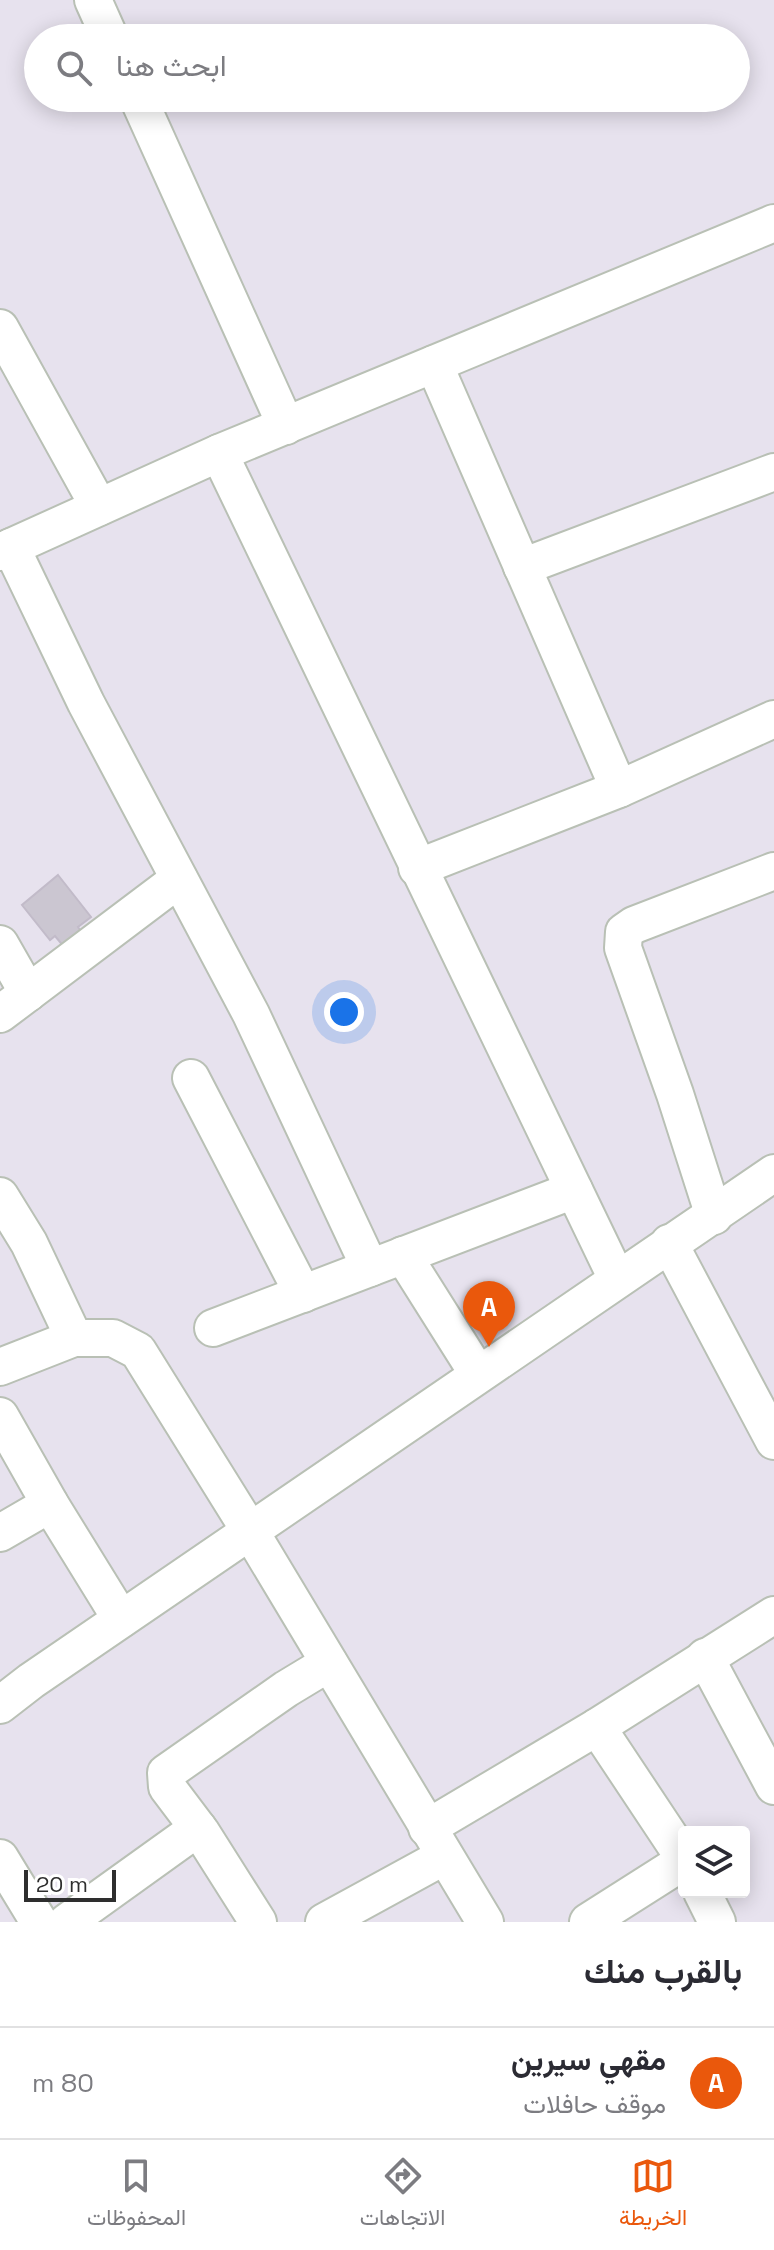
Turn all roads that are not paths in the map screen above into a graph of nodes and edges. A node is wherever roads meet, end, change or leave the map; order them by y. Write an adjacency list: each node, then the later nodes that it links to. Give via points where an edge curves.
1 (93, 0): 2 (street)
2 (104, 24)
3 (144, 112): 7 (street)
4 (774, 223): 6 (street)
5 (0, 328): 10 (street)
6 (434, 364): 7 (street); 12 (street)
7 (286, 426): 8 (street)
8 (219, 453): 10 (street); 15 (street)
9 (774, 472): 12 (street)
10 (99, 507): 11 (street)
11 (6, 550): 17 (street)
12 (522, 567): 14 (street)
13 (774, 719): 14 (street)
14 (619, 789): 15 (street)
15 (417, 868): 22 (street)
16 (774, 871): 24 (street, via 624,932 623,948)
17 (179, 879): 19 (street); 26 (street)
18 (0, 944): 19 (street)
19 (14, 1004)
20 (191, 1078): 28 (street)
21 (774, 1173): 24 (street)
22 (574, 1190): 26 (street); 27 (street)
23 (0, 1196): 30 (street)
24 (714, 1216): 25 (street)
25 (669, 1243): 27 (street); 34 (street)
26 (387, 1262): 28 (street); 32 (street)
27 (617, 1279): 32 (street)
28 (303, 1294): 29 (street)
29 (213, 1328)
30 (74, 1338): 31 (street); 36 (street, via 113,1338 138,1351)
31 (0, 1367)
32 (478, 1374): 36 (street)
33 (0, 1416): 35 (street)
34 (773, 1437)
35 (50, 1504): 37 (street); 39 (street)
36 (250, 1531): 39 (street); 41 (street)
37 (0, 1533)
38 (774, 1615): 40 (street)
39 (121, 1619): 42 (street)
40 (705, 1657): 43 (street); 44 (street)
41 (329, 1663): 45 (street, via 166,1773 167,1787); 46 (street)
42 (0, 1705)
43 (597, 1727): 46 (street); 47 (street)
44 (774, 1786)
45 (198, 1828): 52 (street); 53 (street)
46 (435, 1842): 54 (street); 55 (street)
47 (678, 1850)
48 (0, 1858): 51 (street)
49 (678, 1863): 56 (street)
50 (705, 1898): 57 (street)
51 (39, 1922)
52 (67, 1922)
53 (258, 1922)
54 (324, 1922)
55 (485, 1922)
56 (588, 1922)
57 (717, 1922)

